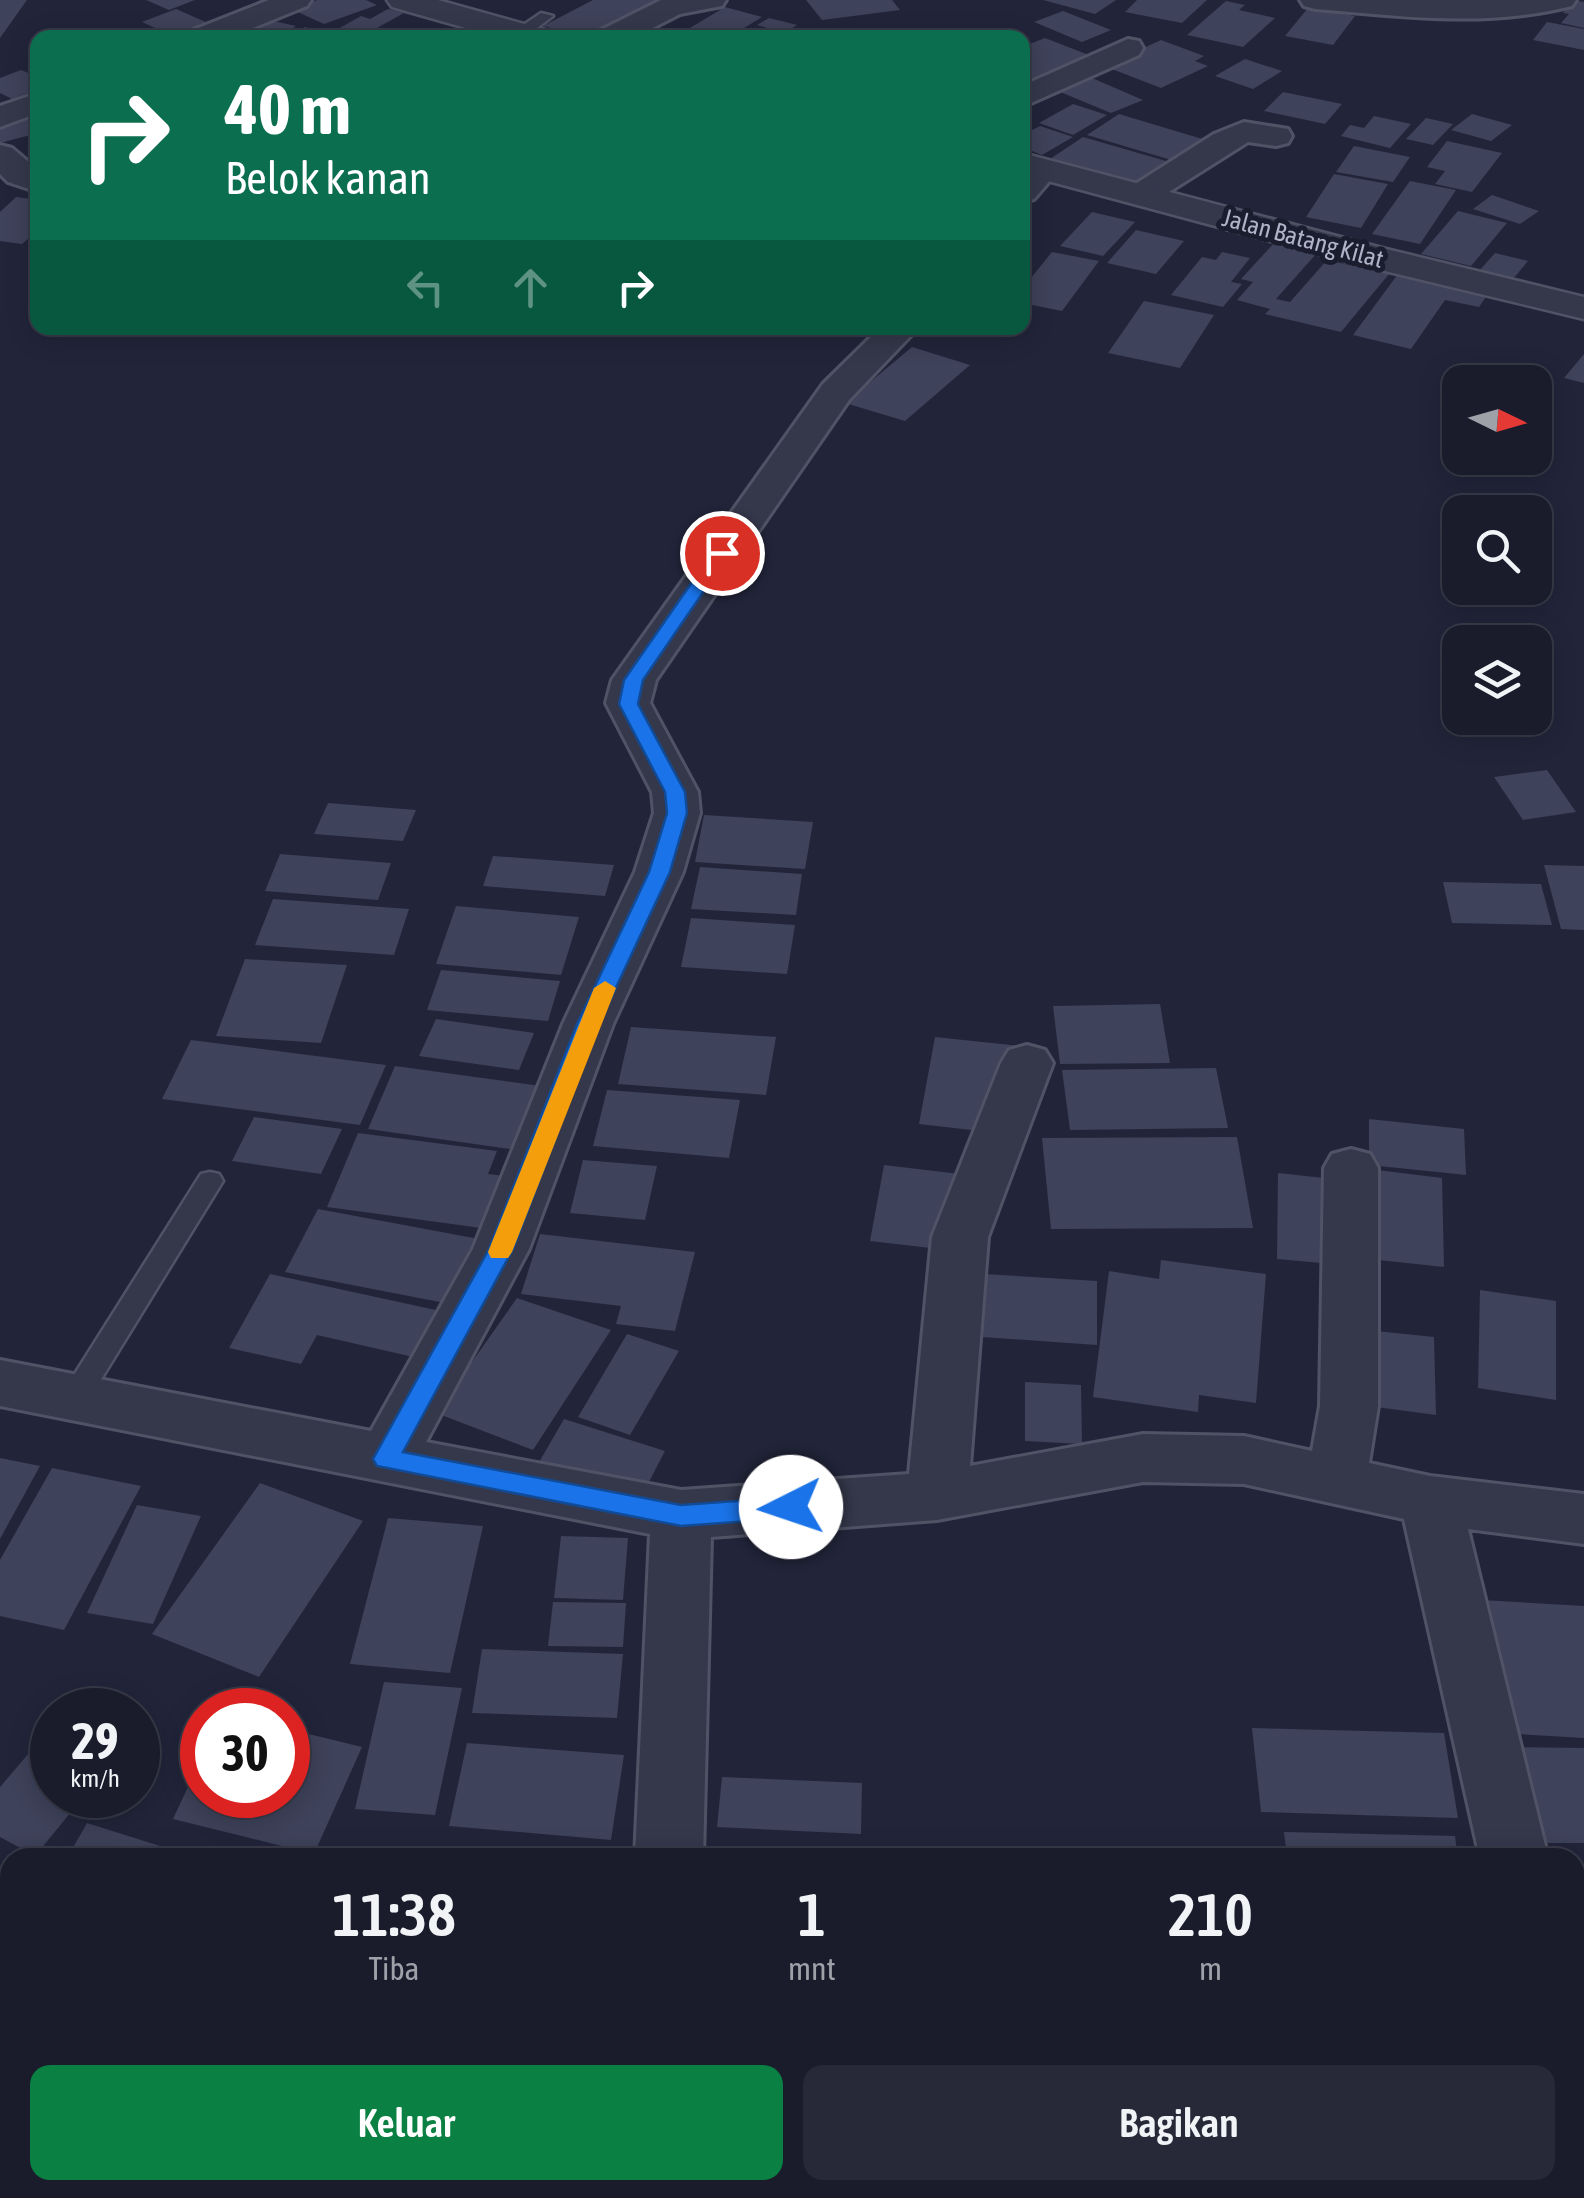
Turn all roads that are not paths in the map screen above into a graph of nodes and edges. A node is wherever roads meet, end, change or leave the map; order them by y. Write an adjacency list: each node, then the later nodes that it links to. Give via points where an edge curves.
1 (296, 0): 7 (street)
2 (403, 0): 6 (street)
3 (711, 0): 8 (street, via 672,6)
4 (1315, 0): 5 (street, via 1483,11 1522,11)
5 (1561, 0)
6 (535, 29)
7 (219, 30)
8 (624, 30)
9 (1128, 48): 10 (street)
10 (1030, 94)
11 (30, 105): 12 (street)
12 (0, 117)
13 (1276, 136): 15 (street, via 1242,132)
14 (1030, 175): 15 (street, Jalan Batang Kilat)
15 (1141, 194): 16 (street, Jalan Batang Kilat)
16 (1584, 308)
17 (893, 335): 23 (street, via 836,392 634,680 628,704 675,792 677,813 659,872 588,1024 501,1249)
18 (1027, 1063): 25 (street, via 960,1238)
19 (1351, 1168): 24 (street, via 1349,1406)
20 (210, 1181): 22 (lane)
21 (0, 1383): 22 (street)
22 (74, 1399): 23 (street)
23 (386, 1459): 27 (street)
24 (1330, 1479): 25 (street, via 1244,1460 1143,1458); 26 (street)
25 (937, 1496): 27 (street)
26 (1430, 1500): 28 (street); 30 (street)
27 (681, 1515): 29 (street)
28 (1584, 1518)
29 (669, 1848)
30 (1512, 1848)

